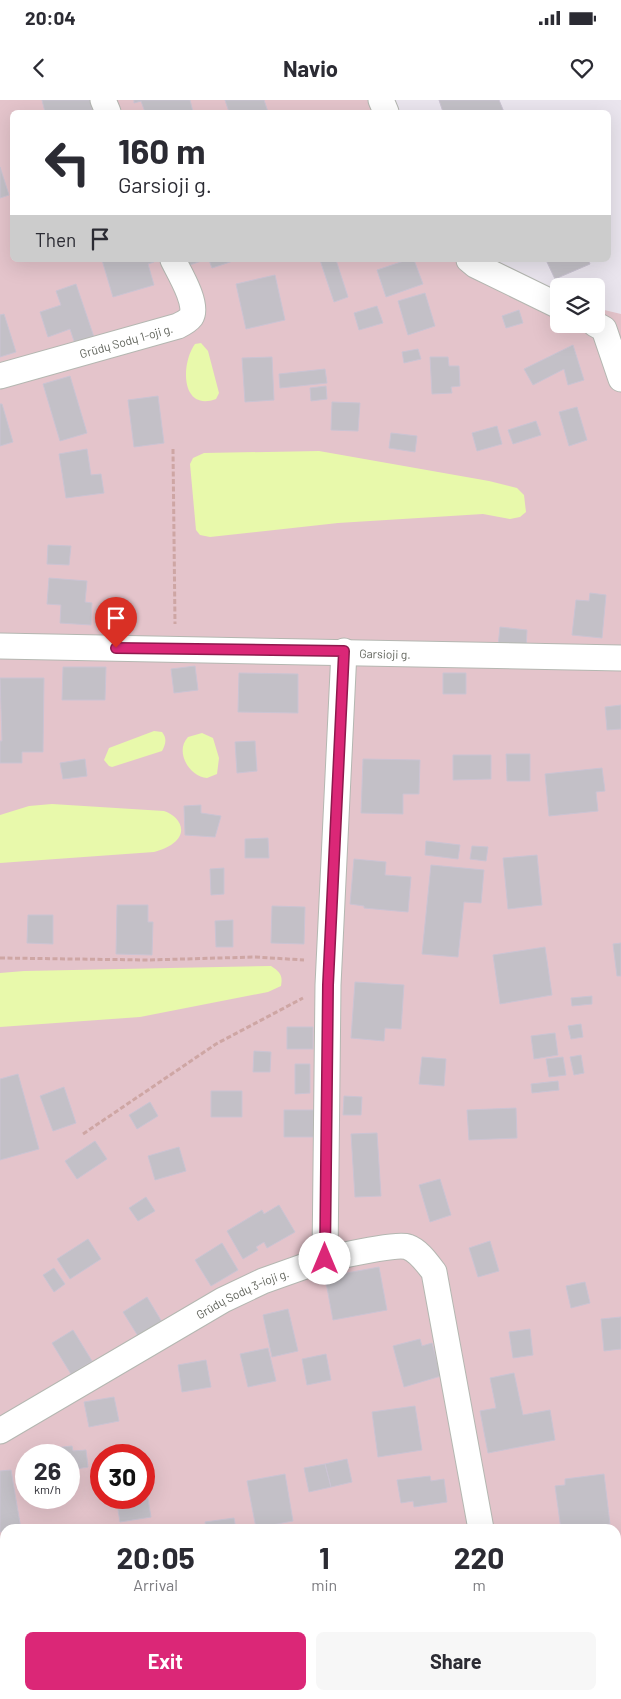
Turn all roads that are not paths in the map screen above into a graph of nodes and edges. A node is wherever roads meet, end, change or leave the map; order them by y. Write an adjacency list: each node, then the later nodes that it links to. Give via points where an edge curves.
1 (175, 262): 5 (street, Grūdų Sodų 1-oji g., via 193,304 191,317 186,322)
2 (471, 262): 3 (street)
3 (550, 302)
4 (605, 331): 6 (street)
5 (0, 376)
6 (621, 379)
7 (0, 646): 8 (street, Garsioji g.)
8 (344, 651): 9 (street, Garsioji g.); 10 (street, via 328,974)
9 (621, 658)
10 (325, 1259): 11 (street, Grūdų Sodų 3-ioji g., via 262,1280 223,1300); 12 (street, Grūdų Sodų 3-ioji g., via 408,1247 434,1272)
11 (0, 1431)
12 (480, 1524)

